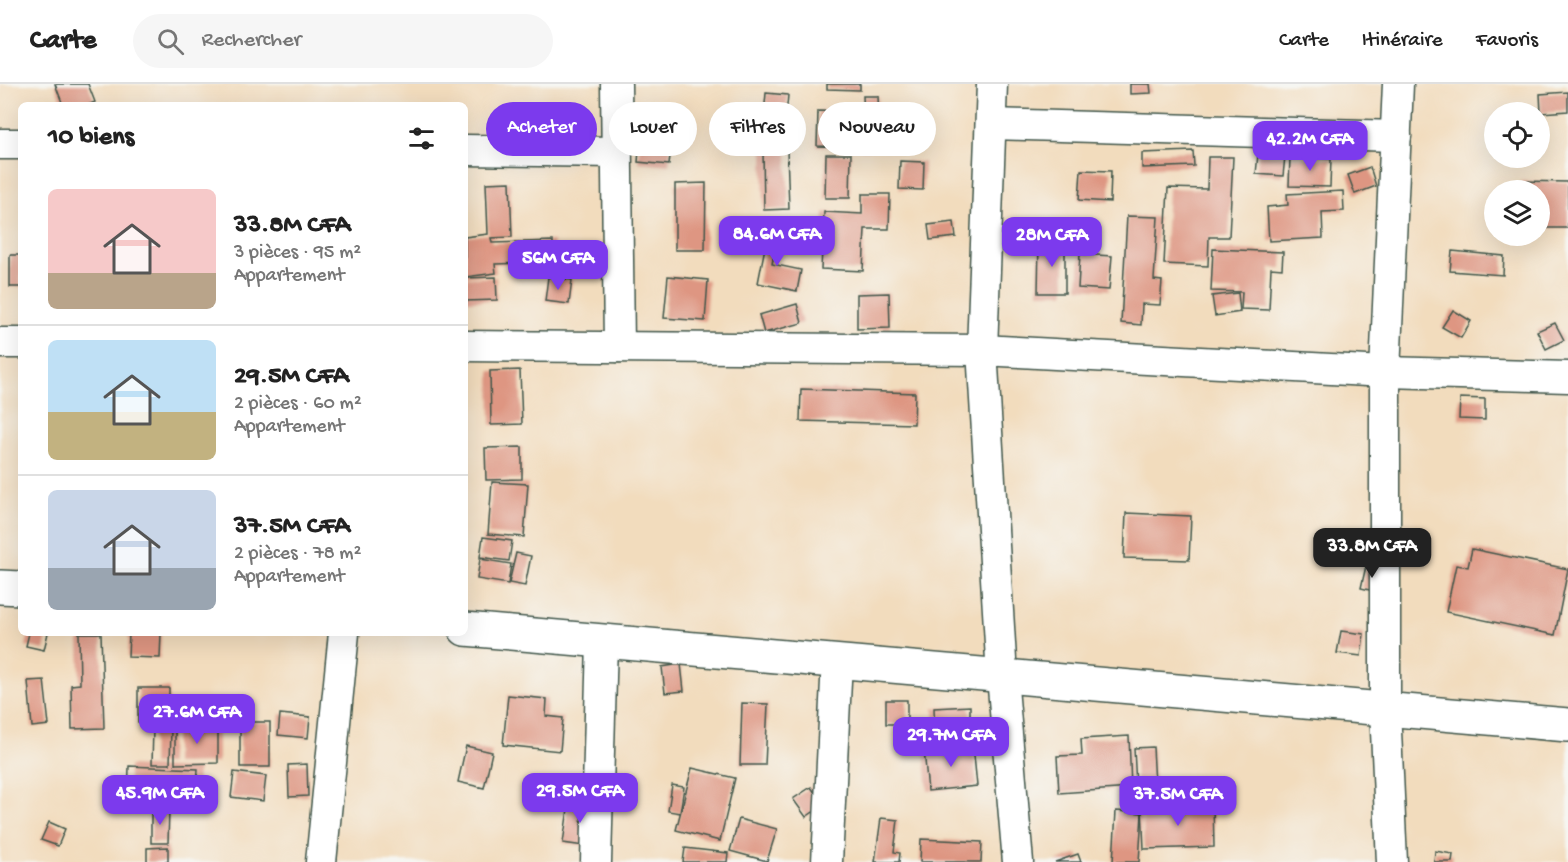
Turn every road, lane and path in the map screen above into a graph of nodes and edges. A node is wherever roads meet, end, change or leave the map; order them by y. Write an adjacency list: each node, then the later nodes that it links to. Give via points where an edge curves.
1 (616, 84): 4 (street)
2 (992, 84): 5 (street)
3 (1398, 84): 6 (street)
4 (616, 102)
5 (991, 124): 6 (street); 16 (street)
6 (1396, 136): 17 (street)
7 (0, 144): 8 (street)
8 (18, 144)
9 (468, 150): 10 (street)
10 (609, 152)
11 (617, 156): 15 (street)
12 (0, 343): 13 (street)
13 (18, 343)
14 (468, 346): 15 (street)
15 (619, 347): 16 (street)
16 (982, 350): 17 (street); 25 (street)
17 (1385, 372): 18 (street); 26 (street)
18 (1568, 377)
19 (0, 586): 20 (main road)
20 (18, 588)
21 (468, 629): 23 (main road)
22 (344, 636): 28 (street)
23 (602, 641): 24 (main road); 29 (street)
24 (837, 661): 25 (main road); 30 (street)
25 (1002, 676): 26 (main road); 31 (street)
26 (1385, 709): 27 (main road); 32 (street)
27 (1568, 725)
28 (321, 862)
29 (596, 862)
30 (827, 862)
31 (1018, 862)
32 (1392, 862)

